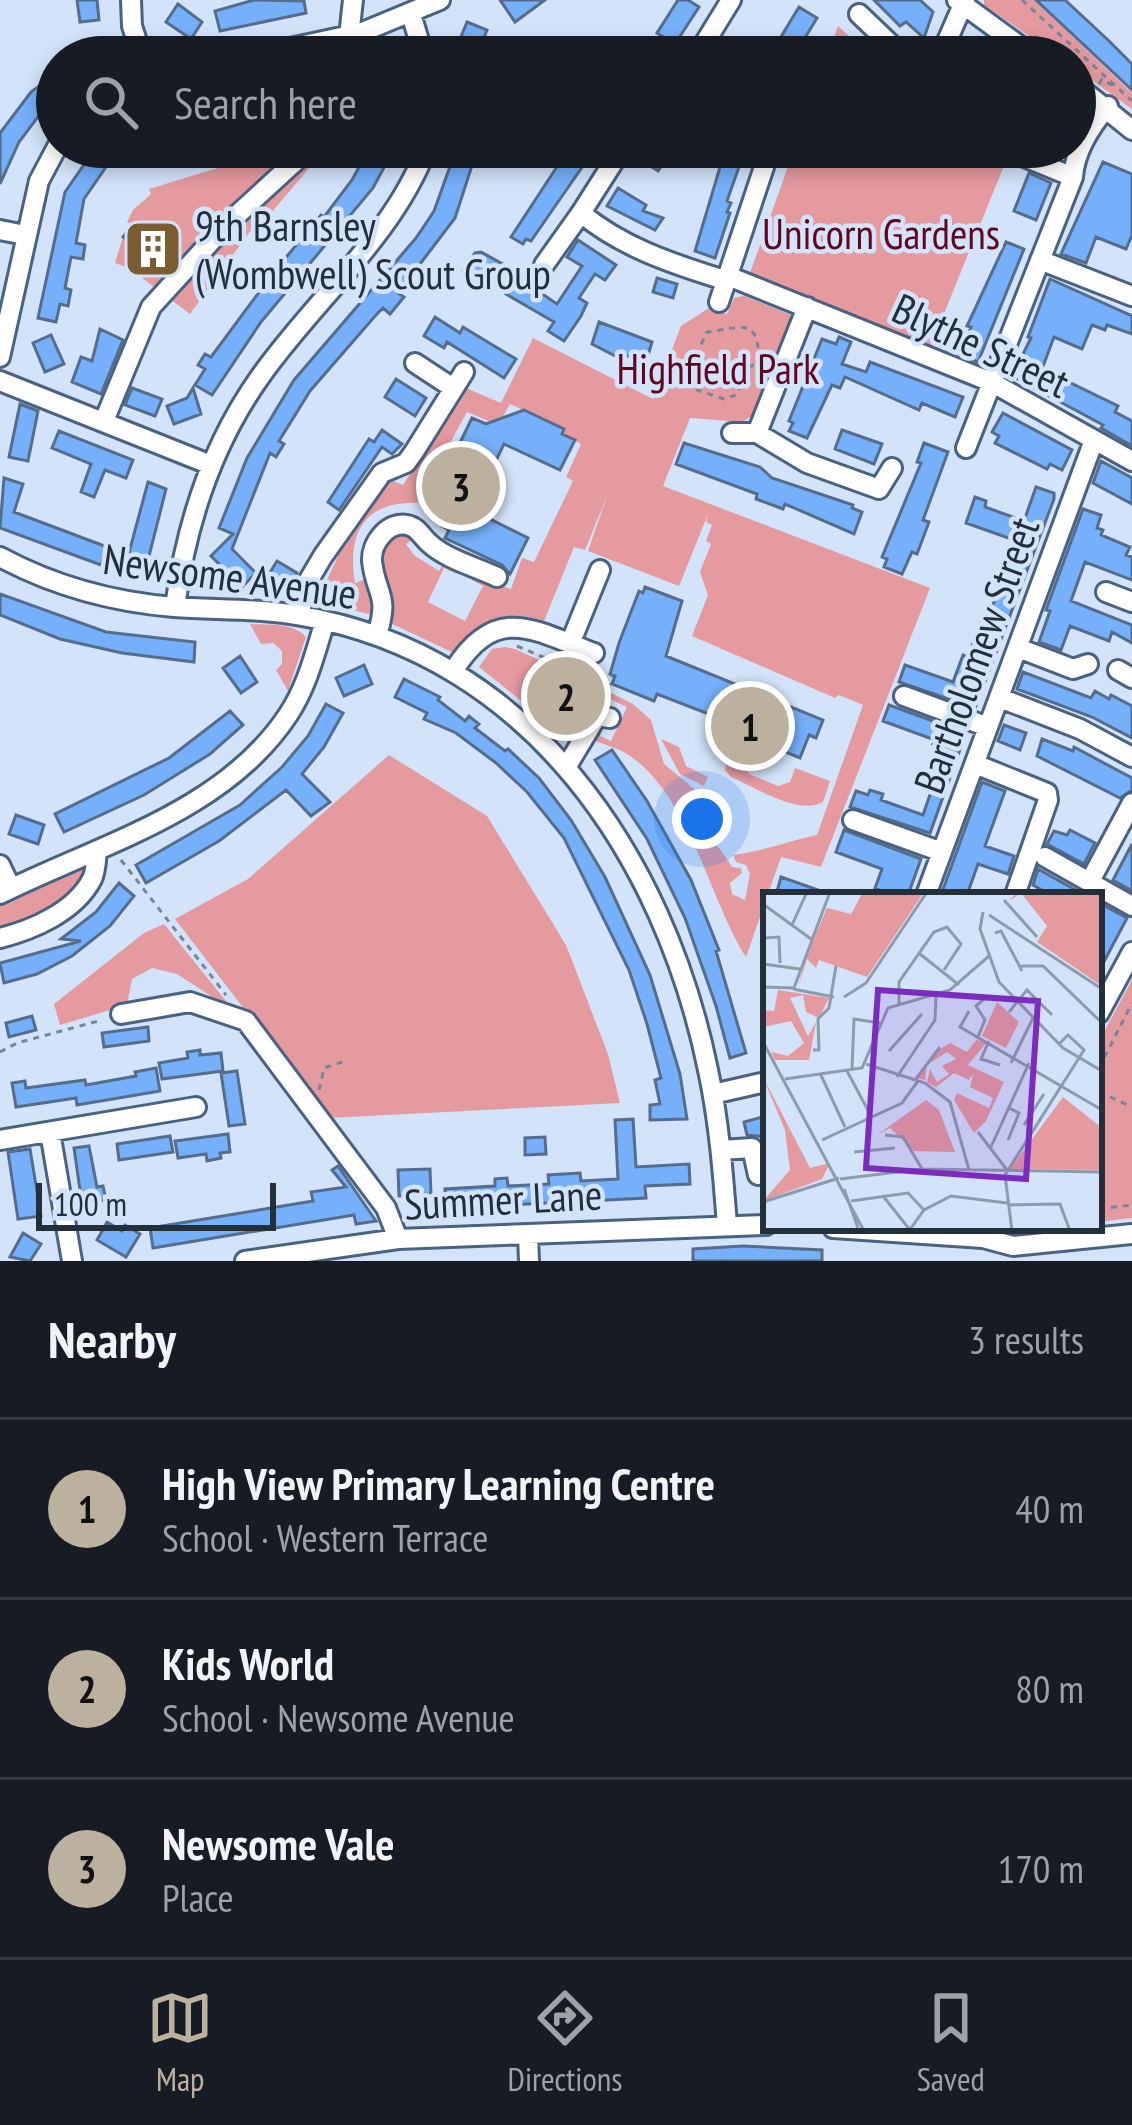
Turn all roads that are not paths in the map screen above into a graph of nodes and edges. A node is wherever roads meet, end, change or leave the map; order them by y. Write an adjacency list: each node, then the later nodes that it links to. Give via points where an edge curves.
1 (131, 0): 8 (street)
2 (353, 0): 9 (street)
3 (440, 0): 6 (street)
4 (961, 1): 13 (street); 14 (street)
5 (737, 4): 11 (street)
6 (411, 14): 9 (street); 10 (street)
7 (859, 14): 12 (street)
8 (135, 36)
9 (350, 36)
10 (418, 36)
11 (712, 36)
12 (882, 36)
13 (948, 36)
14 (1007, 36)
15 (1096, 98): 16 (street)
16 (1108, 106): 17 (street); 18 (street)
17 (1096, 120)
18 (1132, 130)
19 (46, 168): 29 (street)
20 (287, 168): 40 (street, via 152,308)
21 (419, 168): 46 (street, via 348,272 260,376)
22 (610, 168): 27 (street)
23 (764, 168): 32 (street)
24 (1051, 168): 26 (street)
25 (1074, 168): 26 (street)
26 (1073, 177): 30 (street)
27 (581, 213): 31 (street); 32 (street, Blythe Street, via 640,250)
28 (0, 230): 29 (street)
29 (25, 236): 36 (street)
30 (1040, 260): 33 (street); 39 (street)
31 (544, 265)
32 (728, 276): 34 (street); 35 (street, Blythe Street)
33 (1132, 296)
34 (719, 302)
35 (807, 307): 39 (street, Blythe Street); 42 (street)
36 (0, 356)
37 (416, 363): 54 (street, via 459,380 406,463 382,473 323,556)
38 (0, 381): 40 (street)
39 (991, 382): 43 (street, Blythe Street); 44 (street)
40 (104, 422): 46 (street)
41 (732, 433): 42 (street)
42 (757, 433): 47 (street, via 878,499)
43 (1094, 440): 45 (street, Blythe Street); 58 (street, Bartholomew Street)
44 (966, 448)
45 (1132, 461)
46 (211, 465): 53 (street, via 183,548)
47 (892, 468)
48 (0, 557): 53 (street, Newsome Avenue, via 86,592)
49 (600, 570): 57 (street)
50 (497, 578): 56 (street, via 397,525 373,550 385,599)
51 (1106, 592): 52 (street)
52 (1132, 602)
53 (175, 607): 54 (street, Newsome Avenue)
54 (299, 615): 55 (street, Newsome Avenue)
55 (325, 621): 56 (street, Newsome Avenue); 71 (street, via 296,700 270,740 220,785)
56 (377, 635): 61 (street, Newsome Avenue)
57 (570, 644): 59 (street); 61 (street, via 506,626 477,639)
58 (1018, 648): 60 (street, via 1073,669); 63 (street, Bartholomew Street)
59 (594, 653)
60 (1088, 664)
61 (454, 670): 68 (street, Newsome Avenue)
62 (904, 696): 65 (street)
63 (1000, 698): 65 (street, Bartholomew Street); 66 (street)
64 (610, 718): 68 (street, via 597,716)
65 (988, 727): 67 (street, Bartholomew Street)
66 (1132, 757)
67 (975, 764): 72 (street, Bartholomew Street); 78 (street, via 1047,793)
68 (566, 766): 85 (street, Newsome Avenue, via 632,861 666,934)
69 (1132, 803): 75 (street)
70 (854, 820): 72 (street)
71 (103, 847): 76 (street); 80 (street, via 92,879 71,903)
72 (942, 852): 77 (street, Bartholomew Street)
73 (1046, 857): 75 (street)
74 (0, 866): 76 (street)
75 (1090, 881): 79 (street)
76 (6, 891)
77 (927, 892)
78 (1017, 892)
79 (1132, 906)
80 (0, 938)
81 (1132, 952): 82 (street)
82 (1102, 1007)
83 (121, 1014): 97 (street, via 190,1002 246,1021 386,1208)
84 (761, 1083): 85 (street)
85 (712, 1094): 89 (street, Newsome Avenue)
86 (196, 1107): 87 (street)
87 (50, 1132): 88 (street); 98 (street)
88 (0, 1140)
89 (721, 1150): 90 (street, via 752,1148); 91 (street, Newsome Avenue)
90 (758, 1175)
91 (727, 1225): 92 (street, Summer Lane); 96 (street, Summer Lane)
92 (763, 1225)
93 (923, 1231): 94 (street)
94 (984, 1233): 95 (street, via 1013,1246); 101 (street)
95 (1132, 1234)
96 (528, 1235): 97 (street, Summer Lane); 100 (street)
97 (398, 1239): 99 (street, Summer Lane)
98 (72, 1261)
99 (244, 1261)
100 (529, 1261)
101 (977, 1261)

